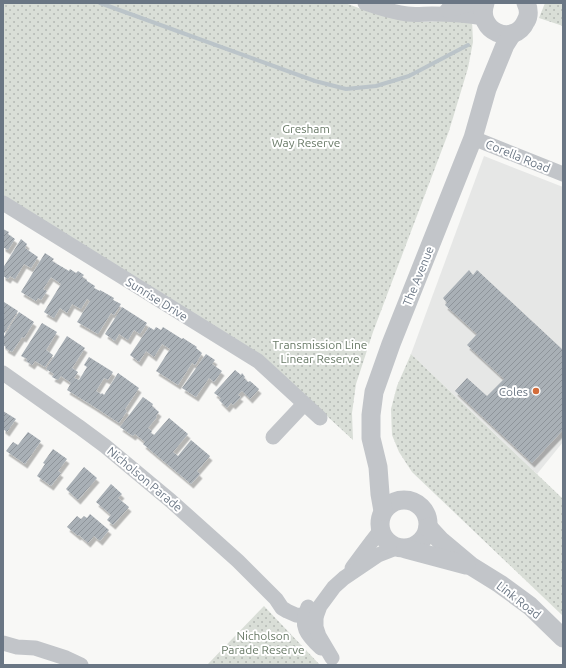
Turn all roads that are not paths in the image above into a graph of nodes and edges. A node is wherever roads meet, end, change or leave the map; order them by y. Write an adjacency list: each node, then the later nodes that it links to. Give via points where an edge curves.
1 (365, 3): 3 (street, via 406,14 471,16)
2 (526, 3): 4 (street, The Avenue, via 527,20 524,26)
3 (484, 13): 4 (street, via 498,33); 5 (street, The Avenue, via 492,43)
4 (512, 34): 5 (street, The Avenue)
5 (487, 89): 6 (street, The Avenue)
6 (473, 138): 7 (street, Corella Road); 13 (street, The Avenue, via 374,392 372,438)
7 (563, 174)
8 (3, 204): 10 (street, Sunrise Drive, via 251,356)
9 (3, 373): 21 (street, Nicholson Parade, via 78,426 139,474 202,528 276,599 282,608 296,615)
10 (304, 404): 11 (street, Sunrise Drive); 12 (street)
11 (320, 418)
12 (273, 437)
13 (378, 467): 14 (street, The Avenue, via 392,487); 15 (street, The Avenue)
14 (408, 500): 15 (street, via 393,502); 16 (street, via 425,512)
15 (383, 511): 17 (street, via 379,524)
16 (428, 527): 18 (street, via 421,542); 19 (street, Link Road)
17 (380, 531): 18 (street, via 389,544); 20 (street)
18 (401, 548): 19 (street, Link Road); 20 (street, via 378,555)
19 (471, 566): 22 (street, Link Road, via 530,606)
20 (339, 582): 21 (street, via 320,606)
21 (309, 615): 24 (street, via 319,636)
22 (563, 638)
23 (8, 647): 25 (street, via 34,648)
24 (336, 661)
25 (81, 665)

